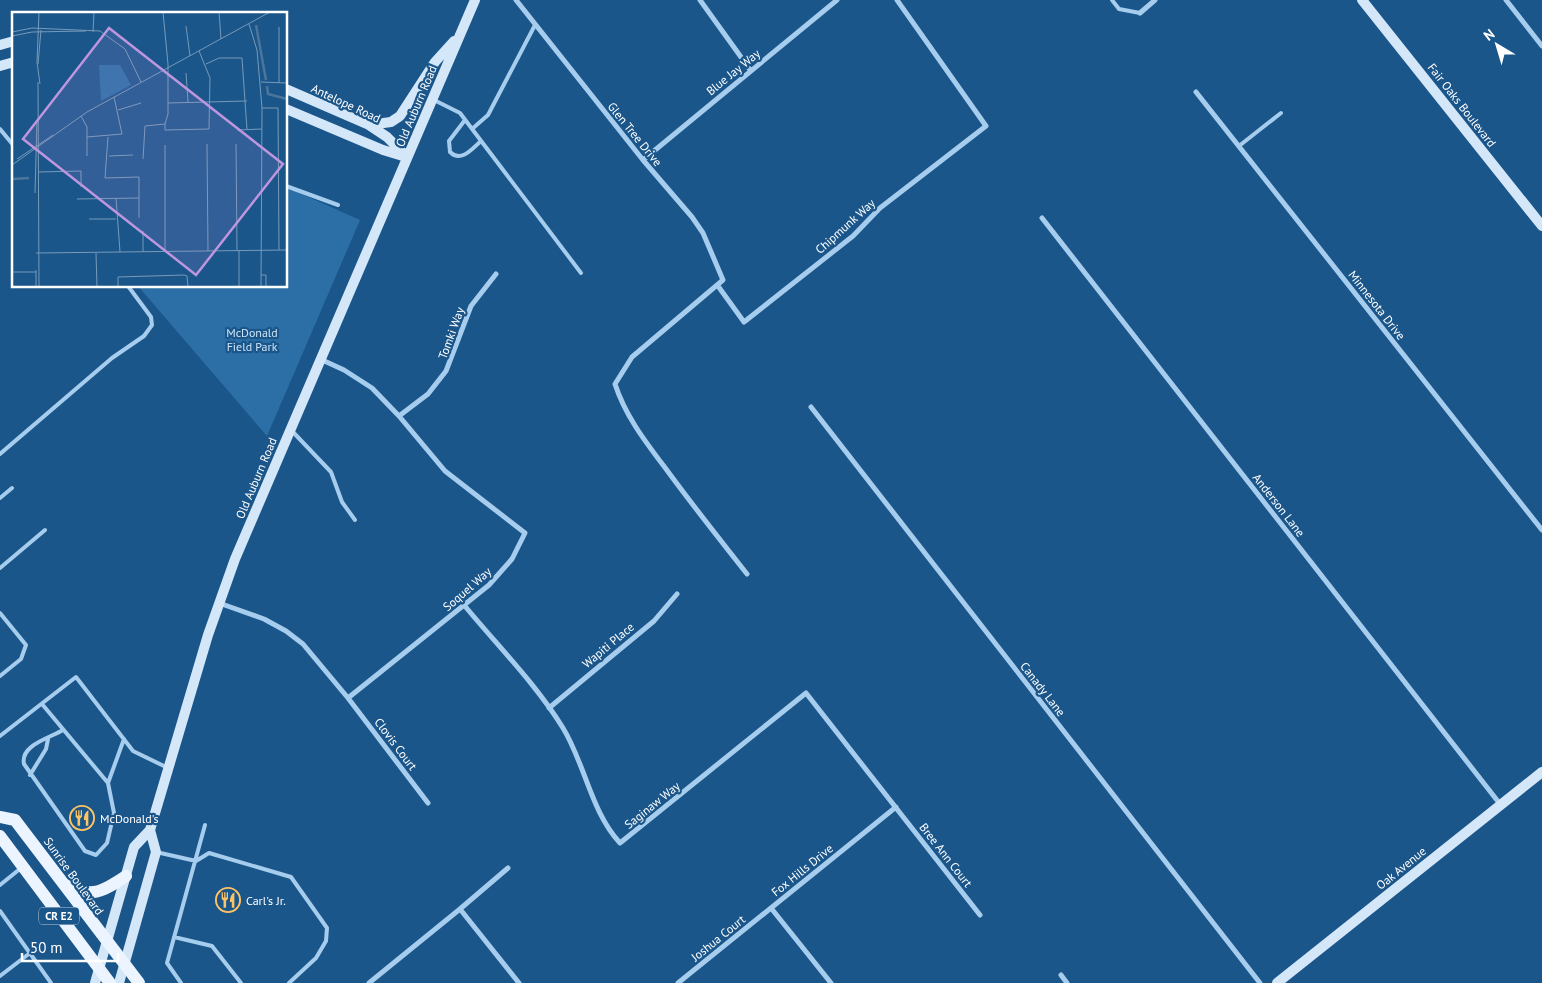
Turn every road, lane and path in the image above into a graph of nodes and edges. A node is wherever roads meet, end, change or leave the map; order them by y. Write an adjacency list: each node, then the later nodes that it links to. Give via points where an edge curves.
1 (475, 0): 12 (main road, Old Auburn Road)
2 (516, 0): 11 (street, Glen Tree Drive)
3 (700, 0): 14 (street)
4 (837, 0): 14 (street, Blue Jay Way)
5 (897, 0): 35 (street, Chipmunk Way, via 986,126 880,208 853,236 744,322)
6 (1112, 0): 10 (lane, via 1119,9)
7 (1155, 0): 10 (street)
8 (1362, 0): 32 (main road, Fair Oaks Boulevard)
9 (1506, 0): 13 (street)
10 (1140, 13)
11 (535, 25): 23 (lane, via 488,115); 28 (street, Glen Tree Drive)
12 (461, 33): 17 (main road, Old Auburn Road); 21 (main road, via 435,62 400,116 384,124)
13 (1542, 46)
14 (751, 71): 28 (street, Blue Jay Way)
15 (288, 90): 21 (main road, Antelope Road)
16 (1196, 92): 26 (street, Minnesota Drive)
17 (432, 98): 20 (lane, via 460,113); 27 (main road, Old Auburn Road)
18 (288, 110): 27 (main road)
19 (1281, 113): 26 (lane)
20 (465, 120): 23 (lane); 24 (lane, via 450,142 450,152 457,157 462,156)
21 (369, 125): 27 (main road, Antelope Road, via 388,137)
22 (0, 129): 25 (lane)
23 (472, 129): 24 (lane)
24 (481, 141): 33 (lane)
25 (12, 144)
26 (1239, 146): 46 (street, Minnesota Drive)
27 (407, 157): 37 (main road, Old Auburn Road)
28 (643, 160): 35 (street, Glen Tree Drive, via 704,233 723,280)
29 (288, 187): 30 (lane)
30 (338, 205)
31 (1042, 218): 66 (street, Anderson Lane)
32 (1542, 226)
33 (580, 272)
34 (496, 274): 39 (street, Tomki Way, via 471,306 446,371 428,394)
35 (718, 286): 48 (street, via 632,357 615,384 622,406 635,427)
36 (129, 288): 41 (lane, via 151,318 152,325 144,336 104,364)
37 (320, 359): 39 (street, Soquel Way, via 365,382); 40 (main road, Old Auburn Road)
38 (811, 407): 103 (street, Canady Lane)
39 (399, 416): 51 (street, Soquel Way, via 445,471 525,533 502,572)
40 (290, 430): 44 (lane, via 331,472 342,502); 50 (main road, Old Auburn Road)
41 (0, 454)
42 (12, 488): 43 (lane)
43 (0, 498)
44 (354, 520)
45 (45, 530): 47 (lane)
46 (1542, 530)
47 (0, 568)
48 (747, 574)
49 (677, 594): 56 (street, Wapiti Place, via 654,620)
50 (219, 603): 54 (street, via 264,619 286,631 313,655); 61 (main road, Old Auburn Road)
51 (464, 605): 54 (street, Soquel Way); 56 (street, Saginaw Way)
52 (0, 613): 53 (lane, via 26,645 21,658)
53 (0, 676)
54 (348, 698): 65 (street, Clovis Court)
55 (42, 704): 57 (lane); 58 (lane); 60 (lane, via 76,678)
56 (549, 708): 67 (street, Saginaw Way, via 577,755 605,824 620,843 806,693)
57 (63, 730): 59 (lane); 64 (lane)
58 (0, 736)
59 (48, 739): 63 (lane, via 46,749); 63 (lane, via 32,746 24,754 24,764)
60 (124, 739): 61 (lane, via 133,751); 64 (lane)
61 (168, 768): 70 (main road, Old Auburn Road)
62 (1542, 772): 66 (main road, Oak Avenue)
63 (30, 775): 64 (lane, via 85,851 96,854 108,843 114,813)
64 (108, 783)
65 (428, 803)
66 (1500, 804): 104 (main road, Oak Avenue)
67 (896, 807): 79 (street, Fox Hills Drive); 82 (street, Bree Ann Court)
68 (0, 818): 77 (main road, Sunrise Boulevard / CR E2, via 16,820)
69 (205, 825): 73 (lane)
70 (150, 830): 72 (main road); 76 (main road, via 134,847)
71 (0, 836): 74 (main road, CR E2)
72 (156, 852): 73 (lane); 86 (main road)
73 (196, 861): 83 (lane); 97 (lane, via 210,853 291,877 327,928 326,940 316,958)
74 (23, 866): 78 (lane); 87 (main road, CR E2)
75 (508, 868): 80 (street)
76 (126, 876): 77 (main road, via 107,888 86,894); 84 (main road)
77 (61, 882): 84 (main road, Sunrise Boulevard / CR E2)
78 (0, 885)
79 (771, 908): 100 (street, Joshua Court); 101 (street, Fox Hills Drive)
80 (460, 909): 98 (street); 99 (street)
81 (0, 911): 85 (lane)
82 (980, 915)
83 (174, 936): 95 (lane, via 167,963); 96 (lane, via 212,946)
84 (107, 943): 86 (main road, Sunrise Boulevard / CR E2); 87 (main road)
85 (30, 953): 88 (lane); 90 (lane)
86 (124, 965): 93 (main road); 94 (main road, Sunrise Boulevard / CR E2)
87 (99, 970): 91 (main road); 92 (main road, CR E2)
88 (0, 976)
89 (1061, 976): 102 (street)
90 (51, 983)
91 (95, 983)
92 (110, 983)
93 (119, 983)
94 (139, 983)
95 (182, 983)
96 (241, 983)
97 (289, 983)
98 (369, 983)
99 (519, 983)
100 (678, 983)
101 (831, 983)
102 (1067, 983)
103 (1260, 983)
104 (1277, 983)

